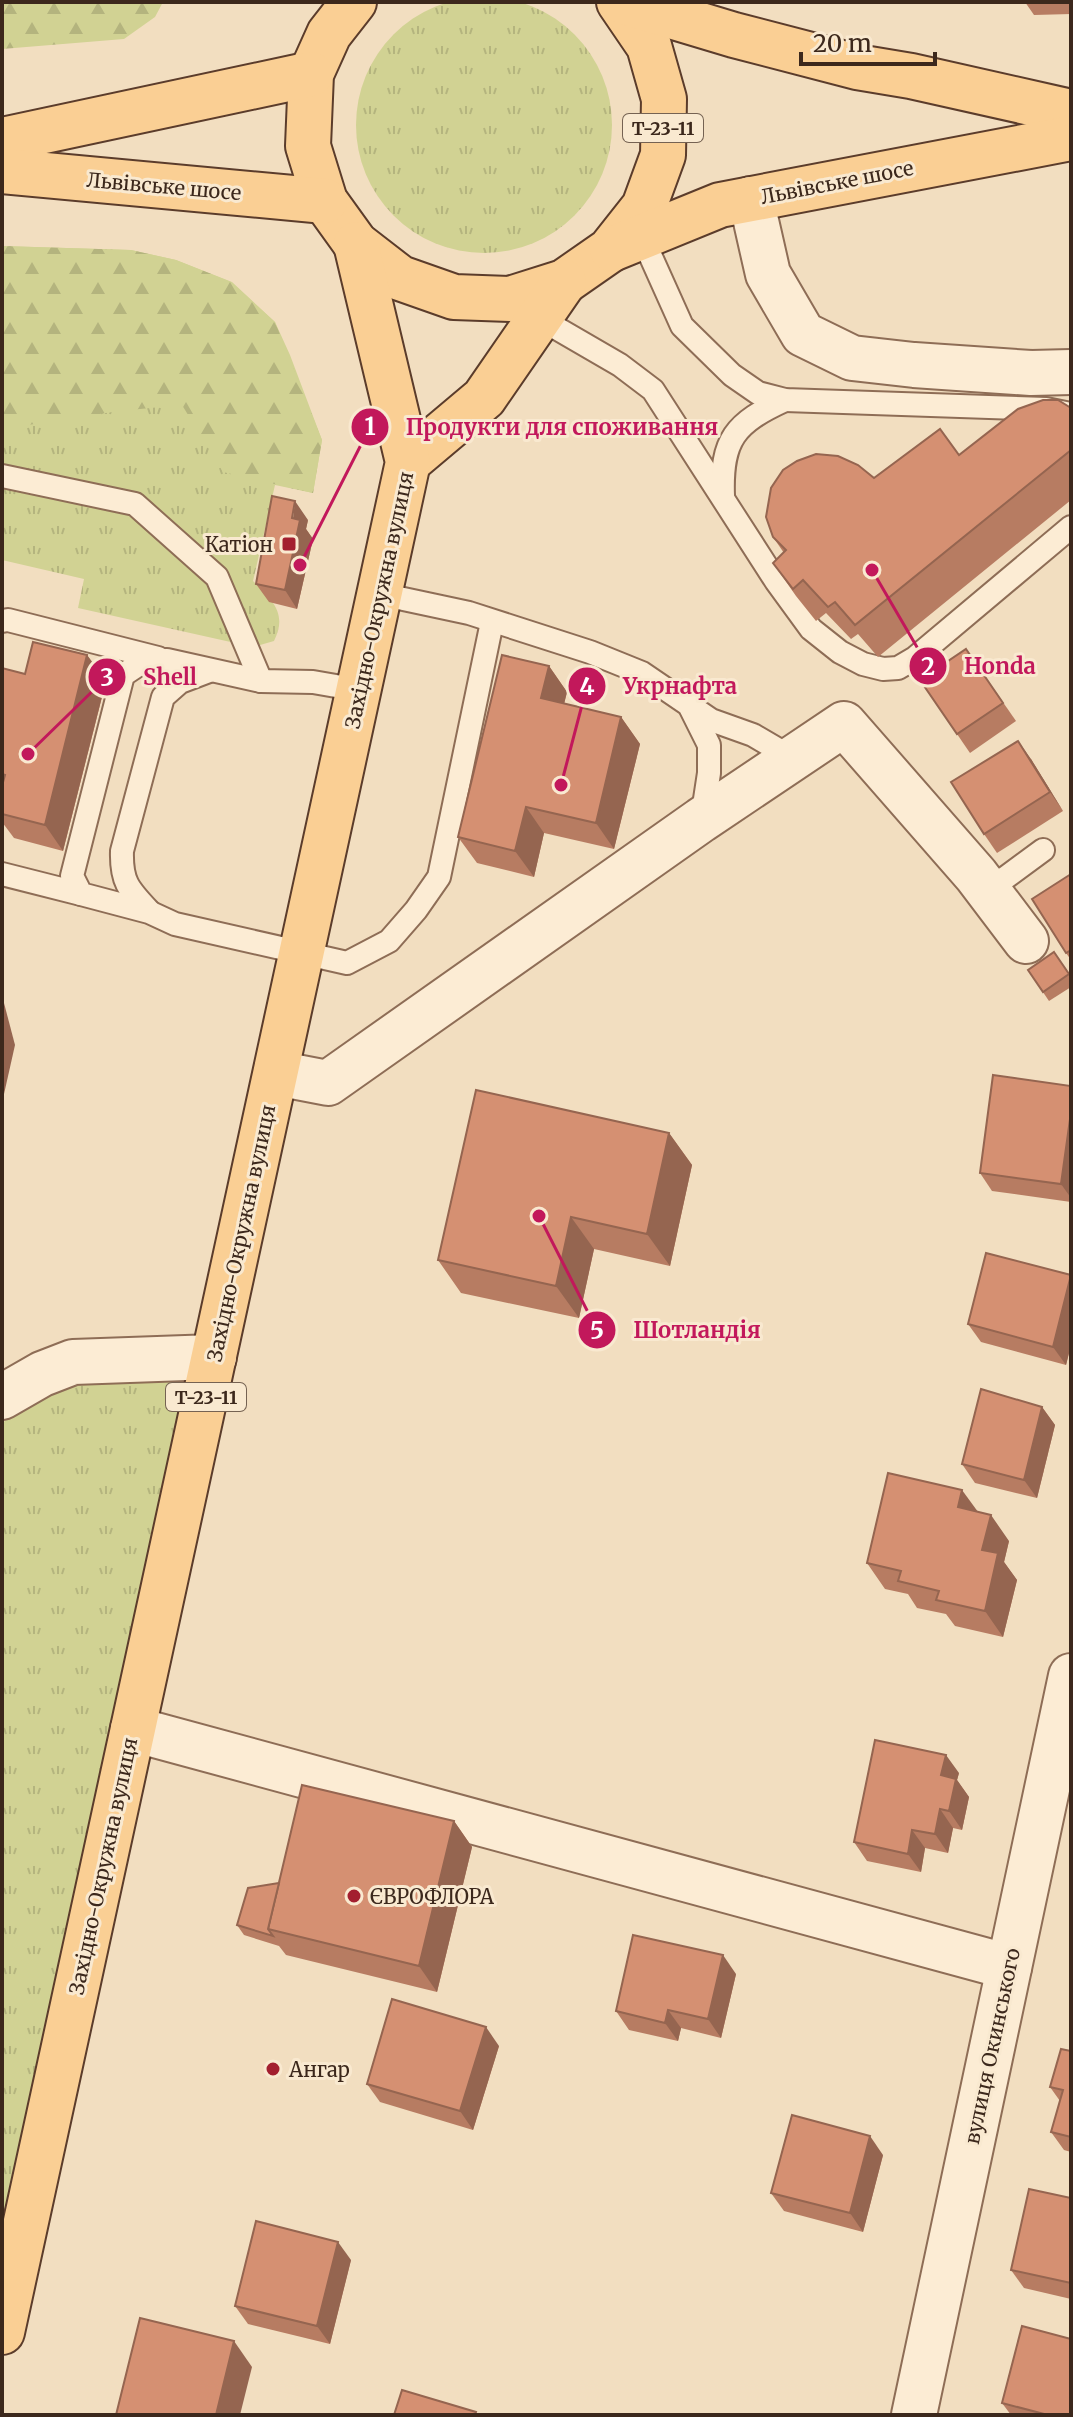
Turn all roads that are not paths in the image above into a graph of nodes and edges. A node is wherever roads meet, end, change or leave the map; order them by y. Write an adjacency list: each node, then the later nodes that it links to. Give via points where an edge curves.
1 (354, 2): 3 (main road, Т-23-11, via 329,34)
2 (621, 2): 4 (main road, via 857,67); 11 (main road, Т-23-11, via 649,46 664,99 663,155)
3 (311, 74): 6 (main road); 9 (main road, Т-23-11, via 308,146)
4 (1071, 112)
5 (1071, 138): 8 (main road, Львівське шосе)
6 (2, 140)
7 (2, 171): 9 (main road, Львівське шосе)
8 (751, 199): 11 (main road, Львівське шосе, via 720,205); 14 (street, via 768,274 803,334 852,358)
9 (325, 201): 10 (main road, Т-23-11)
10 (356, 244): 12 (main road, Т-23-11, via 400,278 454,297 510,299); 17 (main road, Західно-Окружна вулиця / Т-23-11)
11 (626, 244): 12 (main road, Т-23-11); 15 (lane, via 682,326 732,375 758,393)
12 (564, 282): 13 (main road, Західно-Окружна вулиця / Т-23-11)
13 (539, 318): 17 (main road, Західно-Окружна вулиця / Т-23-11, via 484,398); 19 (lane, via 653,390)
14 (1071, 372)
15 (785, 400): 16 (lane); 19 (lane, via 737,429 722,470)
16 (1071, 414)
17 (408, 462): 21 (main road, Західно-Окружна вулиця / Т-23-11)
18 (2, 476): 26 (lane, via 135,504 217,577)
19 (723, 498): 20 (lane, via 811,629 840,652 883,669 915,658)
20 (1071, 527)
21 (380, 594): 23 (lane); 27 (main road, Західно-Окружна вулиця / Т-23-11)
22 (2, 621): 24 (lane)
23 (492, 622): 28 (lane, via 642,673); 37 (lane, via 439,877 389,941 347,963)
24 (167, 660): 25 (lane); 34 (lane, via 144,661 123,675 72,876)
25 (209, 671): 26 (lane); 35 (lane, via 180,682 163,697 122,851 122,873)
26 (261, 681): 27 (lane)
27 (359, 690): 37 (main road, Західно-Окружна вулиця / Т-23-11)
28 (689, 705): 29 (lane); 30 (lane, via 709,745)
29 (794, 759): 30 (street); 33 (street, via 844,724)
30 (701, 820): 38 (street, via 328,1083)
31 (1043, 850): 33 (lane, via 997,881)
32 (2, 874): 34 (lane)
33 (976, 875): 36 (street)
34 (81, 894): 35 (lane)
35 (149, 912): 37 (lane, via 175,924)
36 (1026, 941)
37 (303, 953): 38 (main road, Західно-Окружна вулиця / Т-23-11)
38 (276, 1073): 39 (main road, Західно-Окружна вулиця / Т-23-11)
39 (214, 1357): 40 (street, via 73,1362); 42 (main road, Західно-Окружна вулиця / Т-23-11)
40 (2, 1397)
41 (1071, 1676): 43 (street, вулиця Окинського)
42 (133, 1729): 43 (street); 44 (main road, Західно-Окружна вулиця / Т-23-11)
43 (1009, 1967): 45 (street, вулиця Окинського)
44 (2, 2332)
45 (914, 2415)

